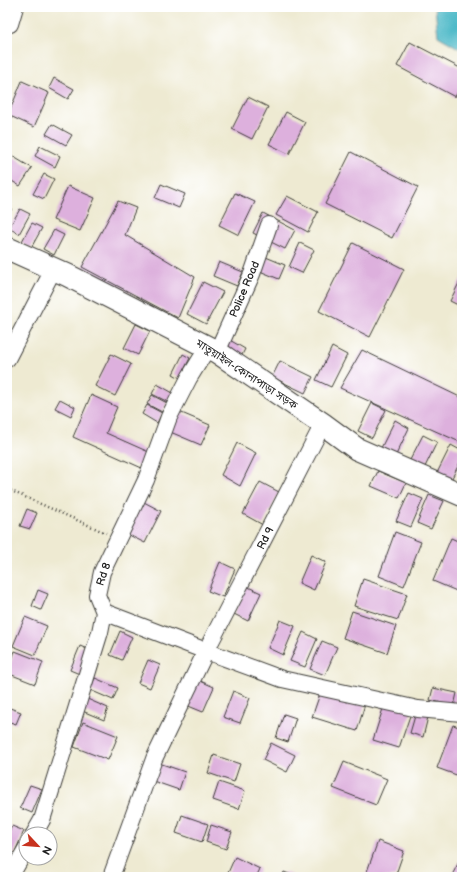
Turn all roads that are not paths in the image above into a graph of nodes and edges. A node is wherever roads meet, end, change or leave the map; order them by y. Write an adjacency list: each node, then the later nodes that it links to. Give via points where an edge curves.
1 (15, 7): 2 (street)
2 (10, 24)
3 (269, 225): 6 (street, Police Road, via 252,274)
4 (7, 248): 5 (main road, মাতুয়াইল-কোনাপাড়া সড়ক)
5 (54, 268): 6 (main road, মাতুয়াইল-কোনাপাড়া সড়ক); 7 (street)
6 (212, 350): 8 (main road, মাতুয়াইল-কোনাপাড়া সড়ক); 10 (street, Rd 8, via 189,378 169,417 146,480 117,538 98,585 98,601)
7 (7, 359)
8 (323, 424): 9 (main road, মাতুয়াইল-কোনাপাড়া সড়ক, via 357,449); 11 (street, Rd 9)
9 (462, 495)
10 (104, 612): 11 (street); 13 (street, Rd 8, via 100,632)
11 (206, 651): 12 (street, via 282,679 418,709); 16 (street, Rd 9, via 154,759)
12 (462, 714)
13 (39, 826)
14 (18, 863): 15 (street)
15 (10, 877)
16 (111, 877)

